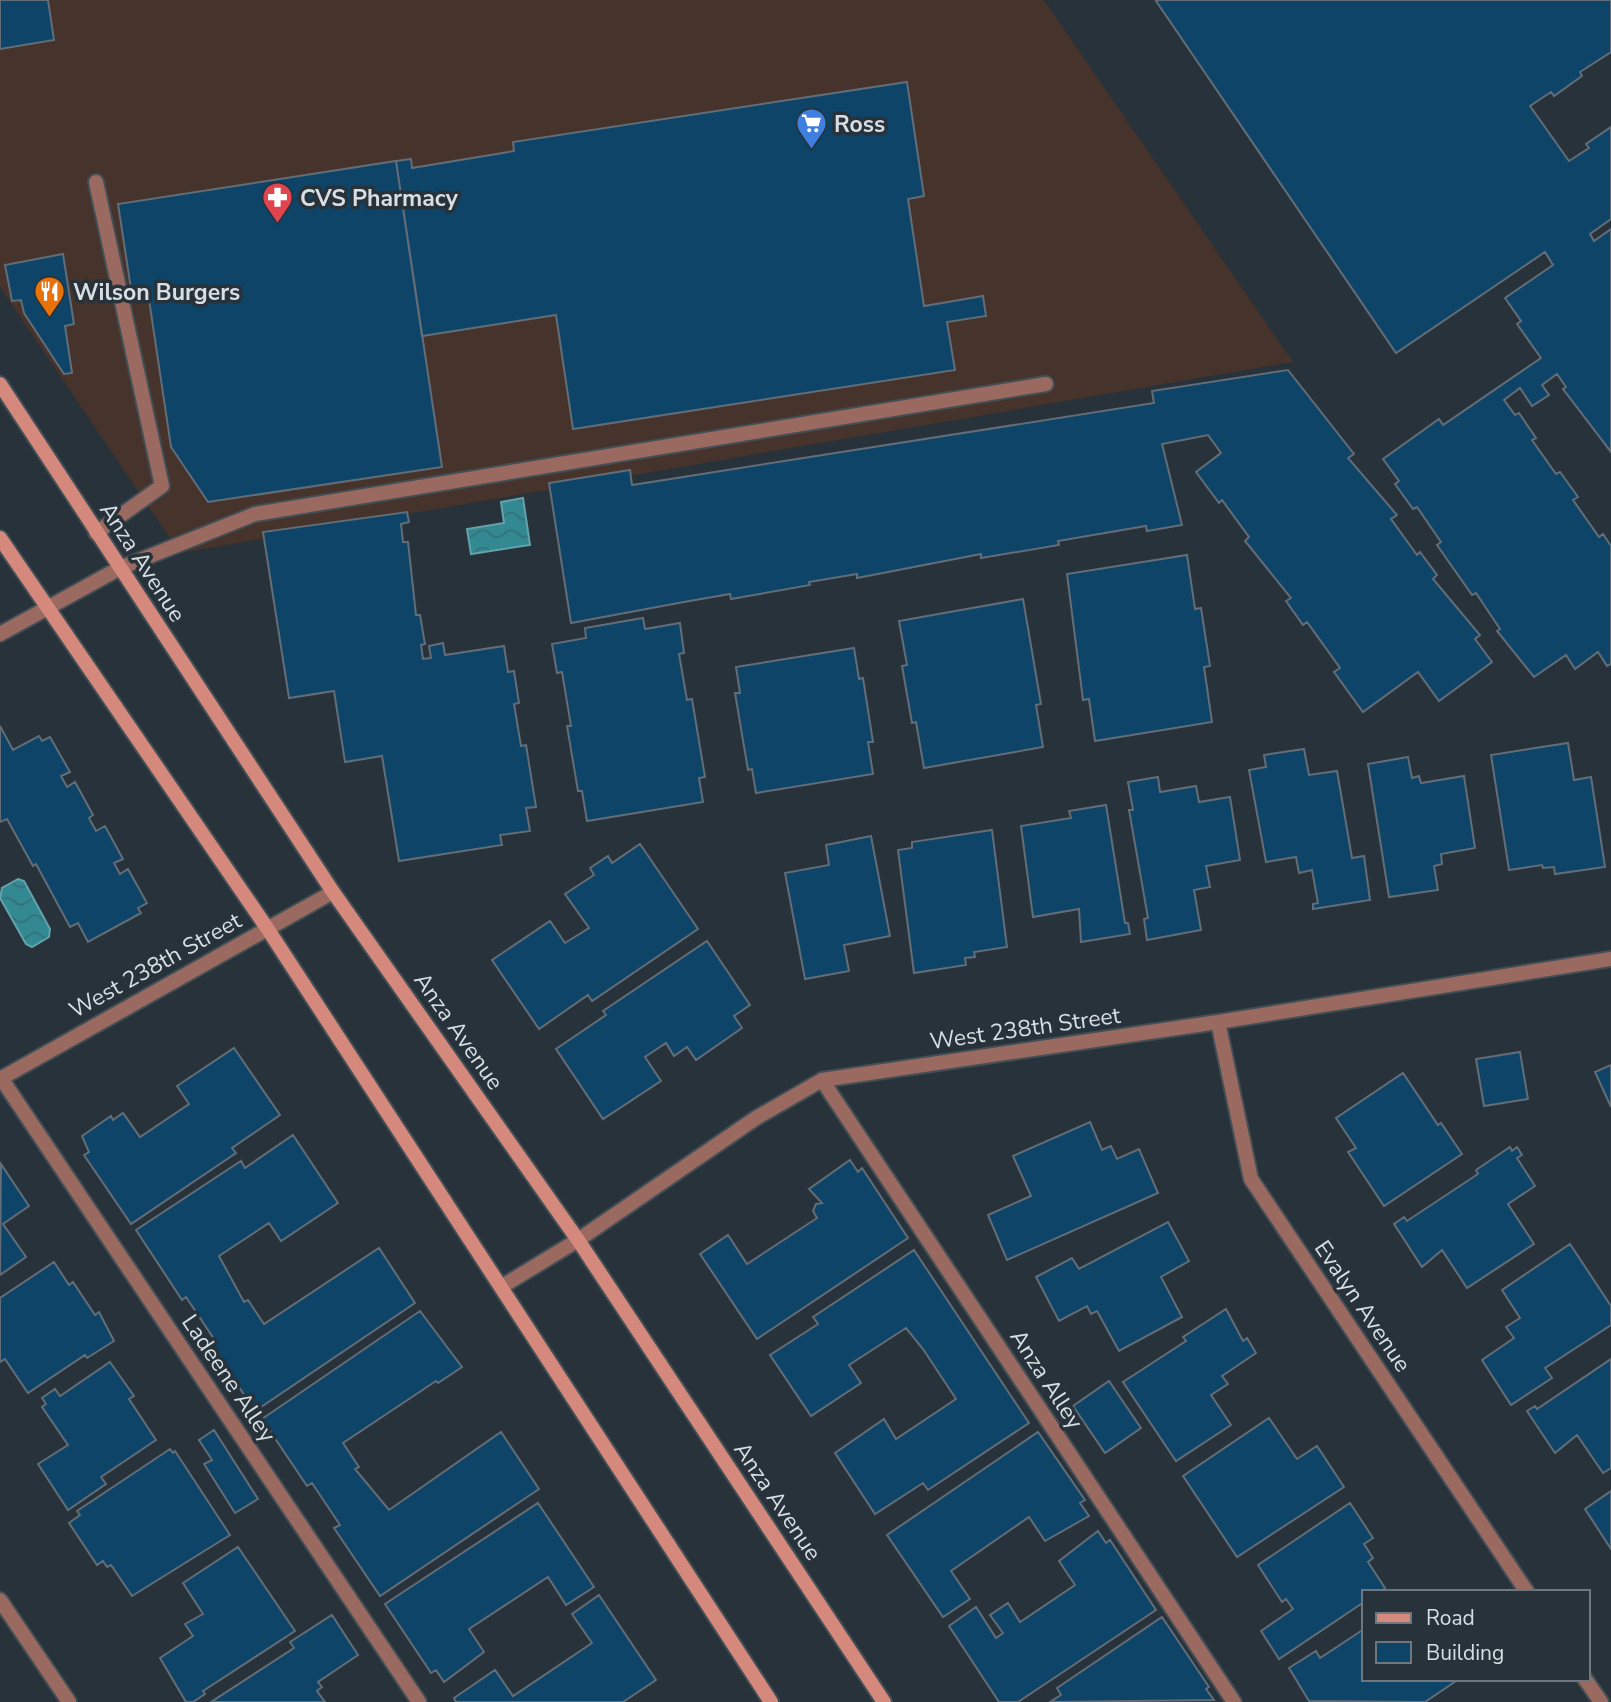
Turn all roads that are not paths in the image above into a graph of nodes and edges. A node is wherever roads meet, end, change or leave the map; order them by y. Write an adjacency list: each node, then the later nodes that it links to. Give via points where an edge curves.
1 (96, 182): 4 (street, via 162,486)
2 (0, 384): 4 (main road, Anza Avenue)
3 (1046, 384): 6 (street, via 256,514)
4 (96, 533): 6 (main road, Anza Avenue)
5 (0, 538): 7 (main road)
6 (120, 568): 7 (street); 9 (main road, Anza Avenue)
7 (47, 608): 8 (street); 10 (main road)
8 (0, 634)
9 (333, 892): 10 (street, West 238th Street); 15 (main road, Anza Avenue)
10 (267, 928): 13 (street, West 238th Street); 16 (main road)
11 (1611, 959): 12 (street, West 238th Street)
12 (1219, 1022): 14 (street, West 238th Street); 17 (street, Evalyn Avenue, via 1251,1179)
13 (1, 1079): 21 (street, Ladeene Alley)
14 (822, 1080): 15 (street, West 238th Street, via 756,1118); 24 (street, Anza Alley)
15 (578, 1240): 16 (street, West 238th Street); 23 (main road, Anza Avenue)
16 (501, 1287): 22 (main road)
17 (1526, 1590)
18 (0, 1600): 20 (street)
19 (1587, 1681): 25 (street)
20 (69, 1702)
21 (419, 1702)
22 (771, 1702)
23 (884, 1702)
24 (1234, 1702)
25 (1601, 1702)

